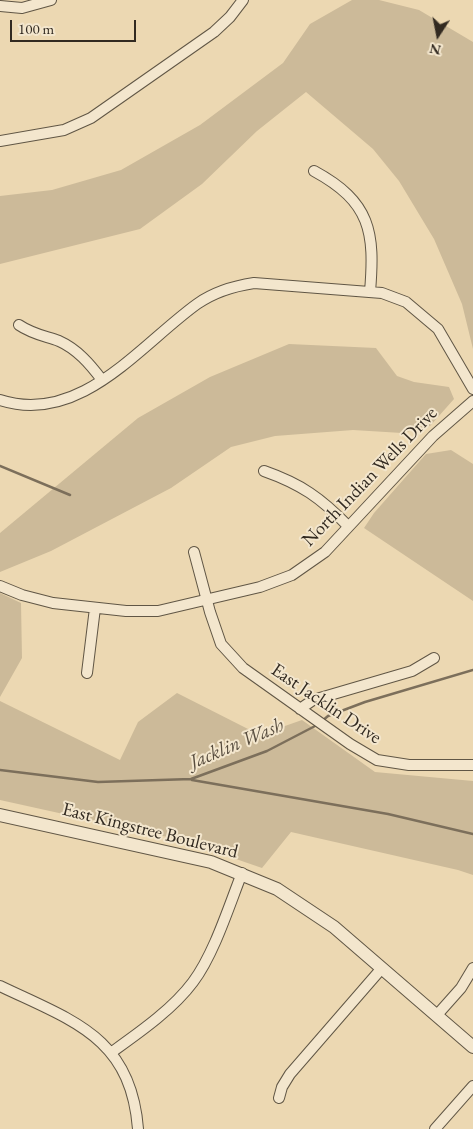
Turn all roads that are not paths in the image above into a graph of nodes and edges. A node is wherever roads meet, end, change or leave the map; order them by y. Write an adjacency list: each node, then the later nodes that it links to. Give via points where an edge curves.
1 (51, 0): 3 (street, via 22,8)
2 (243, 0): 4 (street, via 214,32 91,118 64,130)
3 (0, 6)
4 (0, 141)
5 (314, 171): 6 (street, via 338,186 365,219 372,244)
6 (370, 292): 8 (street, via 269,283 235,286 198,303); 9 (street, via 395,297 429,319)
7 (19, 324): 8 (street, via 74,350)
8 (102, 380): 10 (street, via 76,396 50,404 24,405)
9 (473, 390)
10 (0, 400)
11 (473, 402): 13 (street, North Indian Wells Drive, via 433,436)
12 (264, 471): 13 (street, via 303,487)
13 (348, 526): 16 (street, North Indian Wells Drive, via 325,552 292,575 260,587)
14 (194, 552): 16 (street, East Jacklin Drive)
15 (0, 586): 17 (street, North Indian Wells Drive, via 37,600)
16 (206, 599): 17 (street, North Indian Wells Drive, via 158,611); 20 (street, East Jacklin Drive, via 221,644 243,668)
17 (95, 608): 19 (street)
18 (434, 658): 20 (street, via 412,671 312,700)
19 (87, 673)
20 (300, 709): 21 (street, East Jacklin Drive, via 377,760 409,765)
21 (473, 765)
22 (0, 815): 23 (street, East Kingstree Boulevard, via 176,853)
23 (242, 873): 24 (street, East Kingstree Boulevard, via 277,889 315,913); 29 (street, via 194,982 176,1001)
24 (382, 968): 27 (street, East Kingstree Boulevard); 31 (street, via 290,1074)
25 (473, 968): 27 (street, via 461,988)
26 (0, 986): 29 (street, via 82,1026)
27 (437, 1015): 28 (street, East Kingstree Boulevard)
28 (473, 1047)
29 (112, 1052): 32 (street, via 132,1092)
30 (473, 1086): 33 (street)
31 (279, 1098)
32 (138, 1129)
33 (435, 1129)

